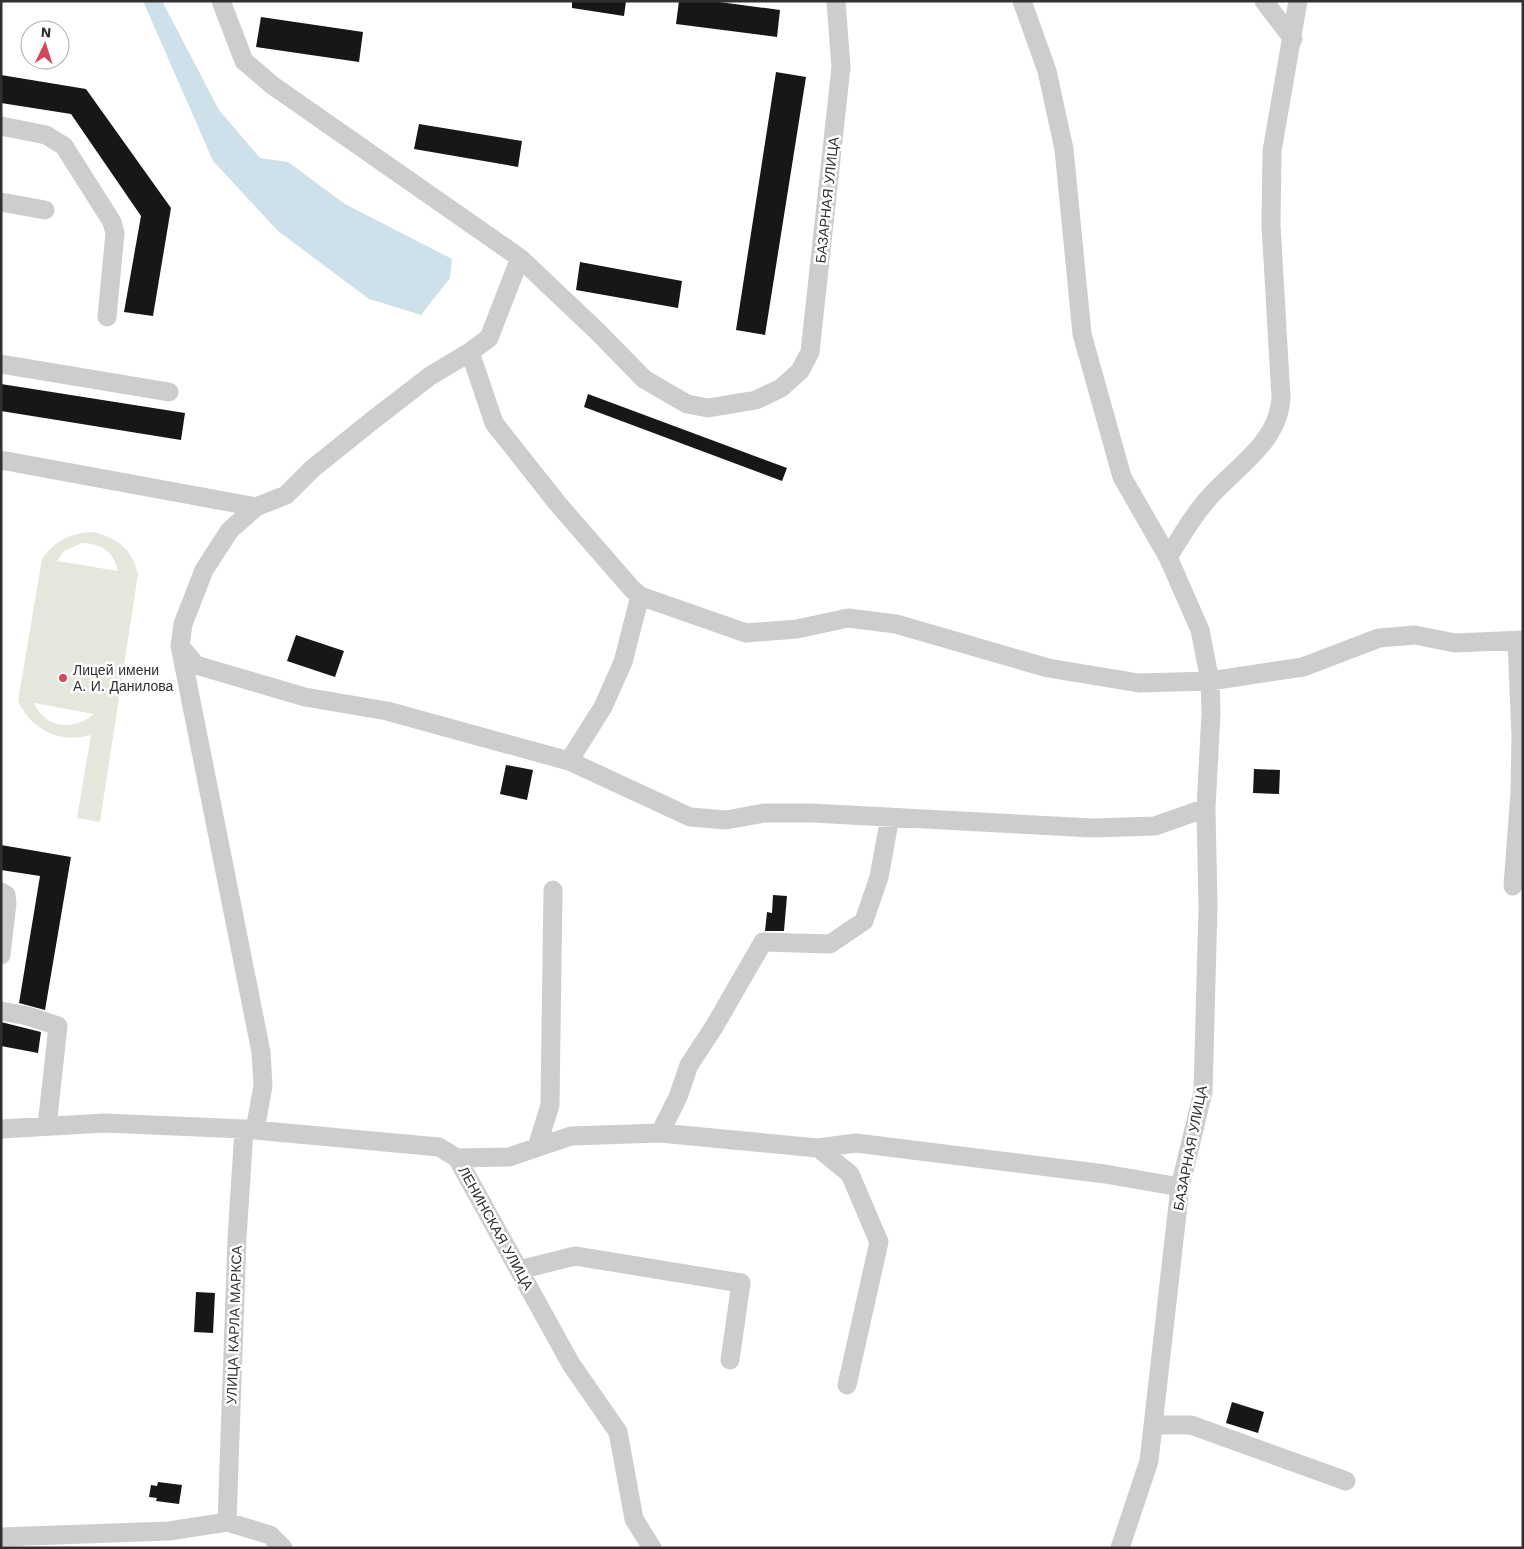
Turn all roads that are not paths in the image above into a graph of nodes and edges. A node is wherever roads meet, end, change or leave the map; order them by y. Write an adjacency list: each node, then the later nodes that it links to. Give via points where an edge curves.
1 (221, 1): 10 (street, БАЗАРНАЯ УЛИЦА, via 244,61 272,85)
2 (836, 1): 10 (street, БАЗАРНАЯ УЛИЦА, via 841,67 810,352 800,370 781,388 756,400 708,408 687,404 644,378)
3 (1022, 1): 17 (street, БАЗАРНАЯ УЛИЦА, via 1047,71 1064,149 1082,334 1122,477)
4 (1264, 1): 6 (street)
5 (1298, 1): 6 (street)
6 (1293, 39): 17 (street, via 1272,151 1271,225 1280,415 1267,439 1202,505)
7 (1, 126): 11 (street, via 46,135 64,146 112,222 115,233)
8 (1, 202): 9 (street)
9 (45, 210)
10 (520, 258): 12 (street, via 489,338)
11 (107, 317)
12 (470, 352): 16 (street, via 430,376 373,420 312,469 286,496); 18 (street, via 494,423 558,504)
13 (1, 364): 14 (street)
14 (169, 392)
15 (1, 460): 16 (street)
16 (256, 508): 20 (street, via 230,530 204,570 183,624)
17 (1168, 557): 21 (street, БАЗАРНАЯ УЛИЦА, via 1200,630)
18 (640, 596): 21 (street, via 746,633 798,629 848,618 896,624 1057,669 1139,683); 22 (street, via 623,662 603,706)
19 (1520, 640): 21 (street, via 1455,643 1416,635 1379,638 1303,667); 25 (street, via 1521,755)
20 (180, 646): 22 (street, via 196,665 204,668 305,697 387,711); 32 (street, УЛИЦА КАРЛА МАРКСА, via 261,1052 264,1086)
21 (1210, 681): 23 (street, БАЗАРНАЯ УЛИЦА)
22 (569, 761): 24 (street, via 690,817 726,820 764,813 792,813)
23 (1206, 808): 24 (street, via 1155,826 1093,828); 37 (street, БАЗАРНАЯ УЛИЦА, via 1208,907 1203,1092)
24 (890, 817): 33 (street, via 879,878 864,921 830,944 763,942 689,1065)
25 (1513, 886)
26 (553, 890): 34 (street, via 550,1105)
27 (1, 892): 28 (street, via 6,895 7,903)
28 (1, 955)
29 (1, 1011): 30 (street, via 58,1026)
30 (47, 1126): 31 (street, ЛЕНИНСКАЯ УЛИЦА); 32 (street, ЛЕНИНСКАЯ УЛИЦА, via 105,1123)
31 (1, 1129)
32 (250, 1130): 36 (street, ЛЕНИНСКАЯ УЛИЦА, via 439,1147); 43 (street, УЛИЦА КАРЛА МАРКСА, via 237,1239)
33 (660, 1133): 34 (street, via 571,1136); 35 (street)
34 (537, 1147): 36 (street, via 509,1157)
35 (818, 1148): 37 (street, via 856,1142 1105,1174); 40 (street, via 850,1174 878,1242)
36 (457, 1158): 38 (street, ЛЕНИНСКАЯ УЛИЦА)
37 (1180, 1187): 41 (street, БАЗАРНАЯ УЛИЦА)
38 (519, 1270): 39 (street, via 574,1256 742,1284); 46 (street, ЛЕНИНСКАЯ УЛИЦА, via 571,1364 618,1432 634,1519)
39 (730, 1360)
40 (847, 1385)
41 (1154, 1425): 42 (street, via 1191,1424); 47 (street, БАЗАРНАЯ УЛИЦА, via 1150,1461)
42 (1346, 1481)
43 (227, 1522): 44 (street, via 169,1531); 45 (street, via 270,1535)
44 (1, 1537)
45 (283, 1548)
46 (652, 1548)
47 (1120, 1548)

